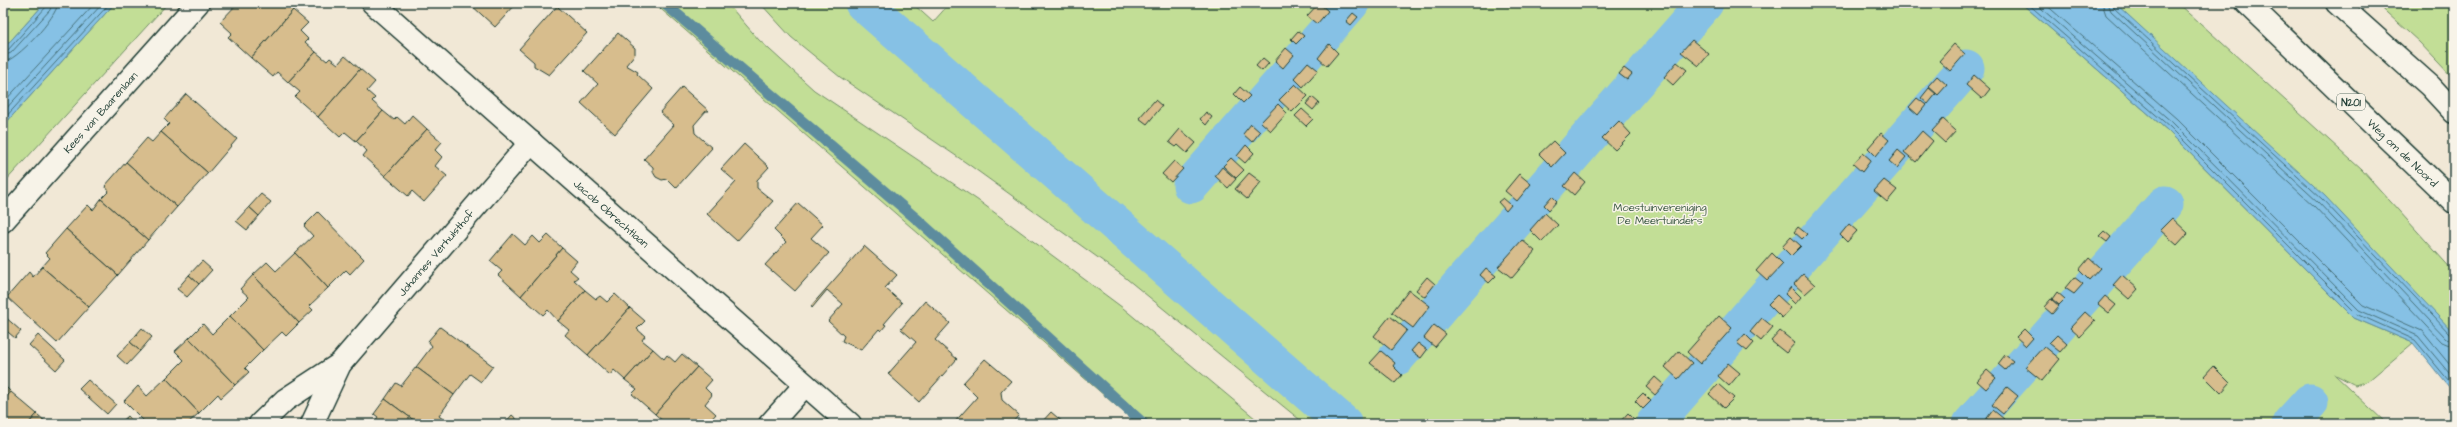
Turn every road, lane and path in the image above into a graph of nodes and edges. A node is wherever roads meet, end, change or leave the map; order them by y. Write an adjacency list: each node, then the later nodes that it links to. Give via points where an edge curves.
1 (198, 3): 8 (main road, Kees van Baarenlaan)
2 (373, 3): 6 (main road, Jacob Obrechtlaan)
3 (2247, 3): 7 (main road, Weg om de Noord / N201)
4 (2336, 3): 5 (main road, via 2430,86)
5 (2454, 112)
6 (531, 142): 9 (main road, Johannes Verhulsthof); 10 (main road, Jacob Obrechtlaan)
7 (2454, 202)
8 (3, 221)
9 (340, 364): 11 (main road, Johannes Verhulsthof, via 286,400); 12 (main road, Johannes Verhulsthof)
10 (805, 385): 13 (main road); 14 (main road, Jacob Obrechtlaan)
11 (260, 424)
12 (312, 424)
13 (770, 424)
14 (850, 424)

